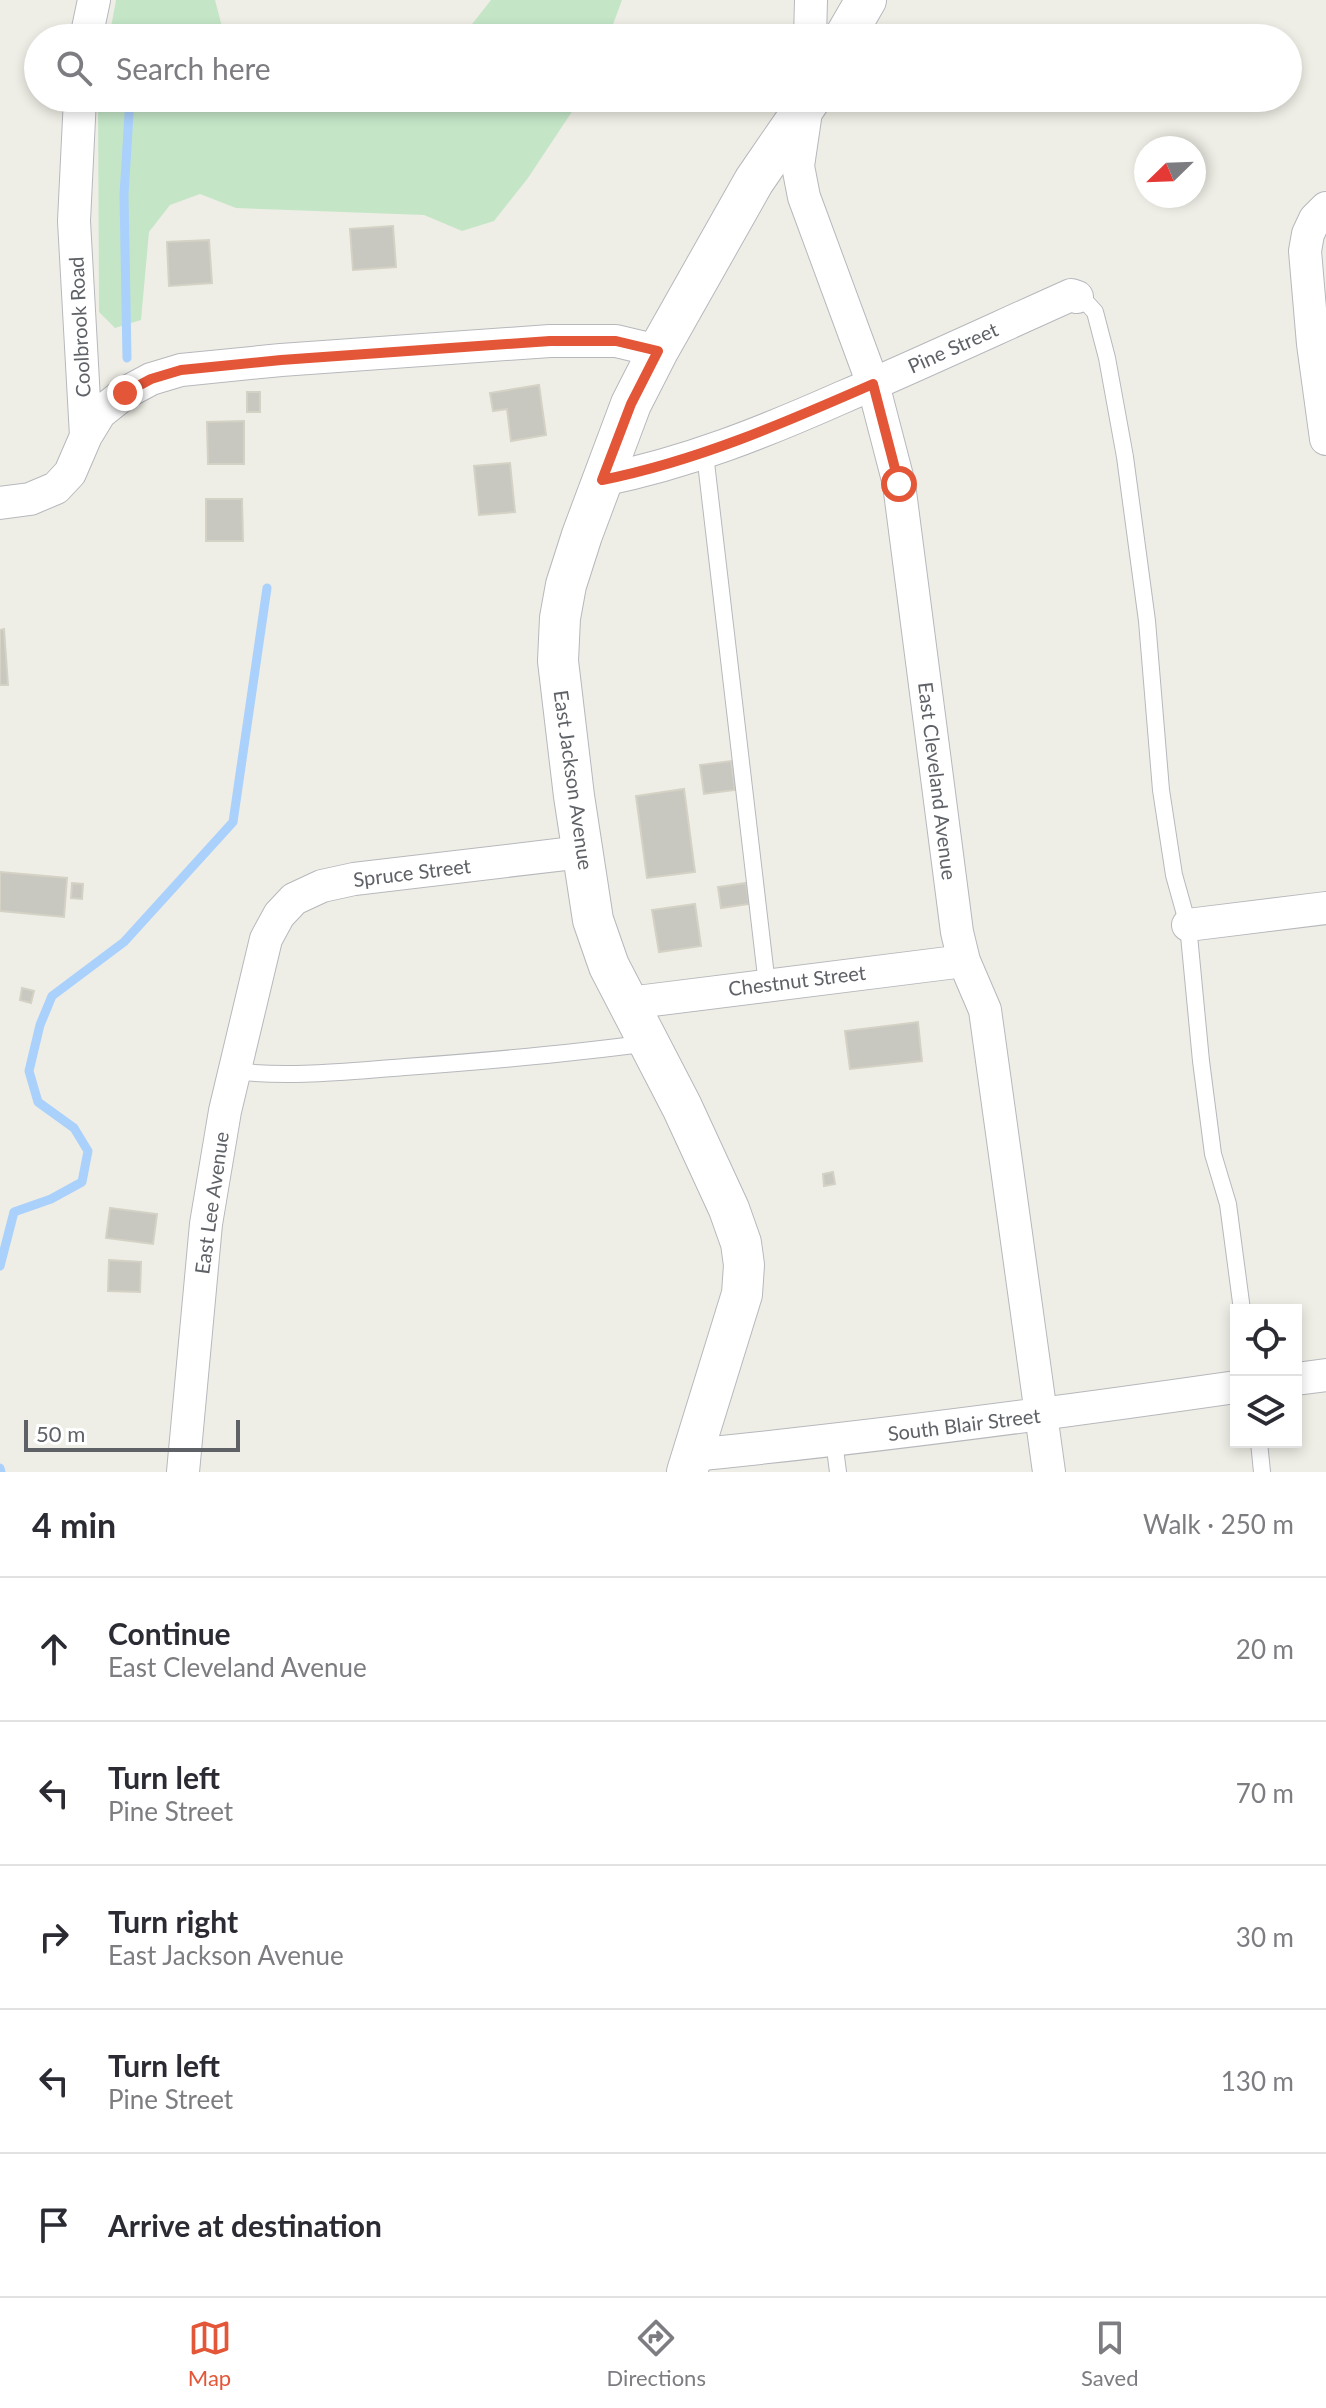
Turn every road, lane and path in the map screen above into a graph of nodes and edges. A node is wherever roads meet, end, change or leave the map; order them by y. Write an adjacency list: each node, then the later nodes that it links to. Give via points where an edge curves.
1 (94, 0): 4 (street)
2 (811, 0): 5 (street)
3 (866, 0): 6 (street)
4 (89, 24)
5 (810, 24)
6 (852, 24)
7 (79, 112): 14 (street, Coolbrook Road, via 74,221)
8 (801, 112): 12 (street, East Jackson Avenue, via 754,181)
9 (806, 112): 13 (street, East Cleveland Avenue, via 798,166 804,197)
10 (1321, 214): 15 (street, via 1305,251)
11 (1077, 297): 13 (street, Pine Street, via 1071,295); 21 (lane, via 1095,312 1125,457 1147,621 1161,790)
12 (658, 351): 14 (street, via 616,341 550,341 181,370 125,393 100,413); 17 (street, East Jackson Avenue)
13 (873, 384): 16 (street, Pine Street); 23 (street, East Cleveland Avenue, via 899,484)
14 (86, 436): 18 (street, Coolbrook Road, via 70,473 56,488)
15 (1326, 439)
16 (705, 454): 17 (street, Pine Street); 24 (lane)
17 (602, 480): 19 (street, East Jackson Avenue, via 560,618 558,661)
18 (0, 503)
19 (582, 852): 22 (street, Spruce Street, via 322,886 294,899); 25 (street, East Jackson Avenue, via 593,920)
20 (1326, 908): 21 (street)
21 (1188, 925): 28 (lane, via 1213,1154 1228,1204)
22 (266, 939): 27 (street, East Lee Avenue)
23 (964, 961): 24 (street, Chestnut Street); 32 (street, East Cleveland Avenue, via 985,1010 992,1049)
24 (767, 985): 25 (street, Chestnut Street)
25 (629, 1003): 26 (street, East Jackson Avenue)
26 (650, 1043): 27 (lane, via 554,1056 334,1072); 35 (street, East Jackson Avenue, via 729,1209 744,1265 742,1294)
27 (234, 1071): 36 (street, East Lee Avenue, via 206,1224)
28 (1241, 1304)
29 (1326, 1375): 30 (street)
30 (1302, 1378)
31 (1230, 1388): 32 (street, South Blair Street)
32 (1041, 1415): 34 (street, South Blair Street); 37 (street, East Cleveland Avenue)
33 (1260, 1448): 38 (lane)
34 (836, 1457): 35 (street, South Blair Street)
35 (690, 1463)
36 (183, 1472)
37 (1049, 1472)
38 (1262, 1472)

